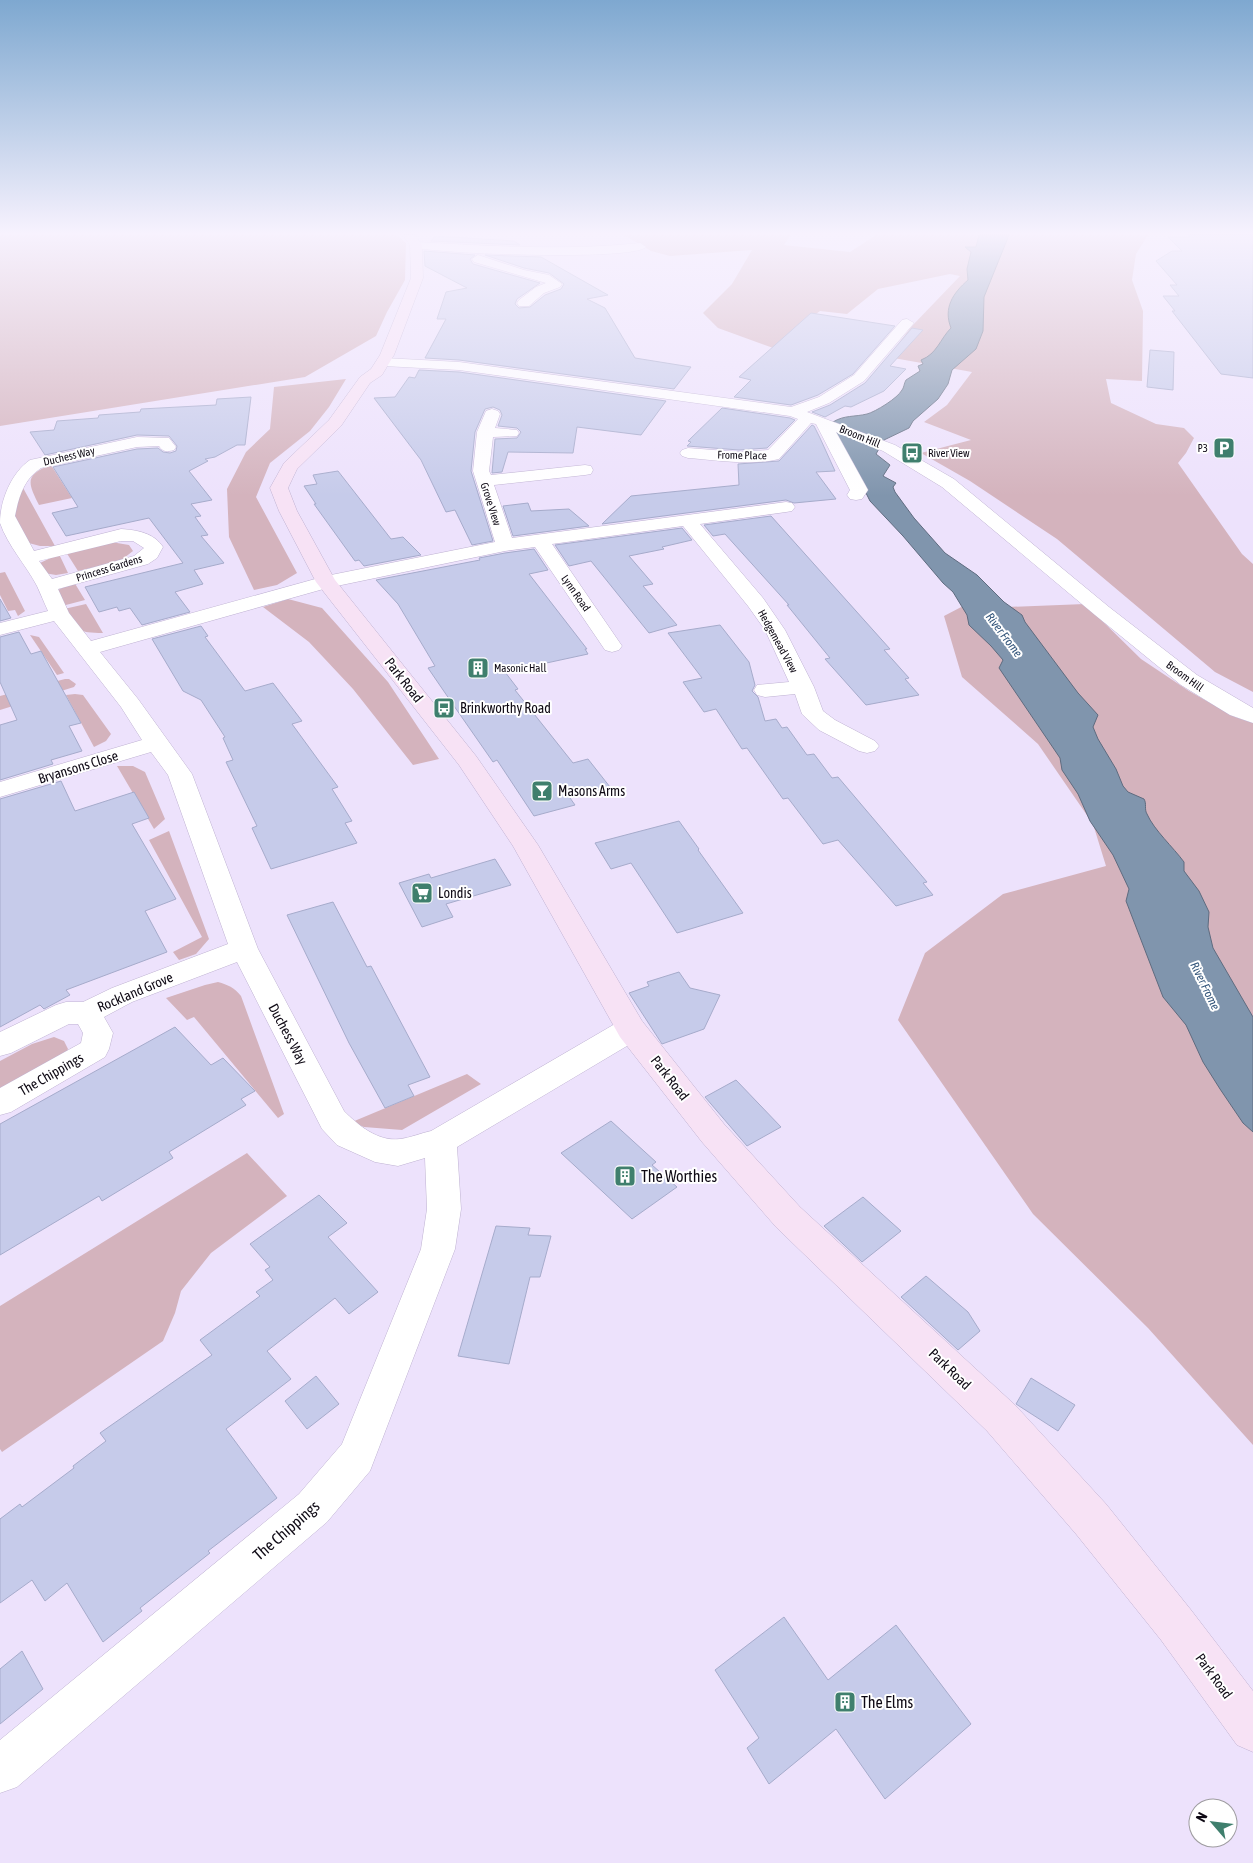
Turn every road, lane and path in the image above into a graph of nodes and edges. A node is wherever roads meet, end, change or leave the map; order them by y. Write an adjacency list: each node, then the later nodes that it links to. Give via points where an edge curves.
1 (400, 322): 3 (main road)
2 (907, 323): 4 (street, via 859,378 824,400)
3 (384, 362): 4 (street, Broom Hill, via 459,366); 19 (main road, Park Road, via 360,386 335,423 290,467 279,488)
4 (792, 412): 6 (street, Broom Hill)
5 (492, 414): 7 (street, Grove View)
6 (820, 421): 10 (street, Frome Place, via 773,455 739,457); 13 (street, via 858,490); 27 (street, Broom Hill, via 888,448 948,483 1189,680)
7 (485, 432): 8 (street); 12 (street, Grove View, via 481,471)
8 (511, 433)
9 (168, 447): 18 (street, Duchess Way, via 163,441 137,442 51,459 26,469 13,490 6,516)
10 (688, 453)
11 (586, 470): 12 (street)
12 (484, 481): 17 (street, Grove View)
13 (856, 495)
14 (786, 507): 15 (street)
15 (688, 521): 16 (street); 25 (street, Hedgemead View, via 756,602 775,630)
16 (540, 541): 17 (street); 23 (street, Lynn Road)
17 (504, 545): 19 (street)
18 (28, 558): 20 (street, Duchess Way); 20 (street, Princess Gardens, via 121,535 136,534 146,538 154,547 141,560)
19 (326, 582): 24 (street); 33 (main road, Park Road, via 468,761 525,845)
20 (47, 586): 21 (street, Duchess Way)
21 (60, 614): 22 (street); 24 (street, Duchess Way)
22 (0, 629)
23 (612, 646)
24 (86, 649): 28 (street, Duchess Way)
25 (803, 687): 26 (street, Hedgemead View); 29 (street, via 813,714 827,726)
26 (765, 690)
27 (1253, 716)
28 (156, 743): 30 (street, Bryansons Close); 31 (street, Duchess Way, via 180,774)
29 (867, 746)
30 (0, 790)
31 (244, 949): 32 (street, Rockland Grove, via 122,995); 36 (street, Duchess Way, via 334,1120 348,1136 375,1149 398,1153)
32 (87, 1013): 34 (street, Rockland Grove, via 66,1013); 35 (street, The Chippings, via 98,1033 94,1049)
33 (631, 1029): 36 (street, Duchess Way); 37 (main road, Park Road, via 713,1133 788,1217 1001,1418 1097,1527 1176,1625)
34 (0, 1044)
35 (0, 1103)
36 (440, 1141): 38 (street, The Chippings, via 444,1209 438,1249 356,1457 314,1508)
37 (1253, 1729)
38 (0, 1770)

